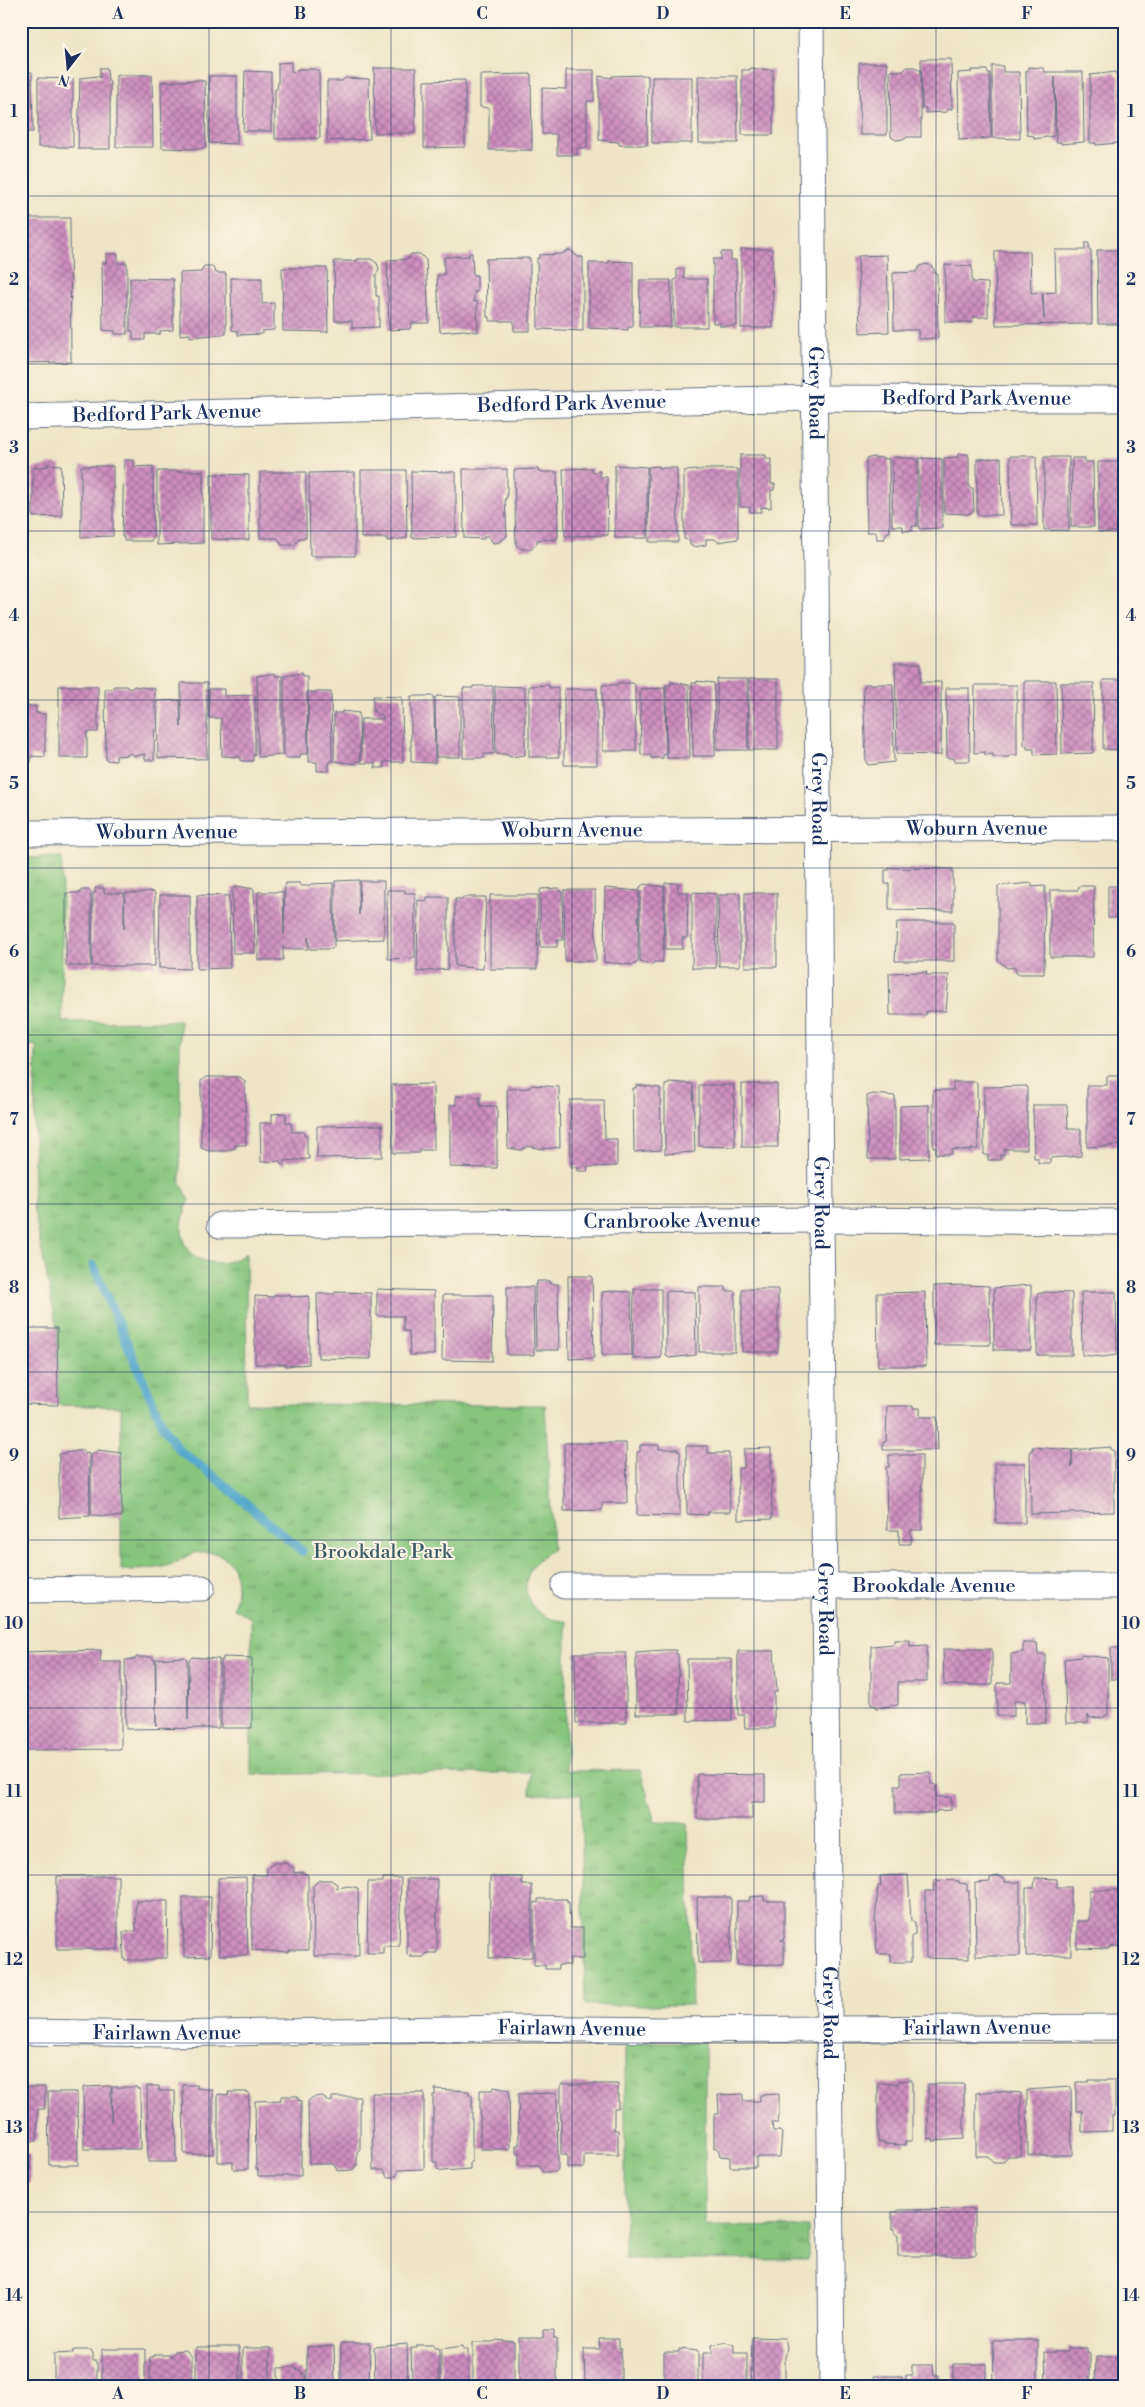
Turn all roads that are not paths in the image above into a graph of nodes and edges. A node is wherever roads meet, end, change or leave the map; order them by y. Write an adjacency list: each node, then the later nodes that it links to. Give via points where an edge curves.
1 (811, 21): 2 (street, Grey Road)
2 (815, 398): 3 (street, Bedford Park Avenue); 4 (street, Bedford Park Avenue); 6 (street, Grey Road)
3 (1124, 399)
4 (21, 417)
5 (1124, 828): 6 (street, Woburn Avenue)
6 (820, 830): 7 (street, Woburn Avenue); 8 (street, Grey Road)
7 (21, 833)
8 (821, 1220): 9 (street, Cranbrooke Avenue); 10 (street, Cranbrooke Avenue); 11 (street, Grey Road)
9 (1124, 1222)
10 (220, 1225)
11 (824, 1584): 12 (street, Brookdale Avenue); 13 (street, Brookdale Avenue); 17 (street, Grey Road)
12 (564, 1586)
13 (1124, 1586)
14 (202, 1588): 15 (street)
15 (21, 1590)
16 (1124, 2027): 17 (street, Fairlawn Avenue)
17 (830, 2028): 18 (street, Fairlawn Avenue, via 506,2028 168,2034); 19 (street, Grey Road)
18 (21, 2032)
19 (832, 2386)

